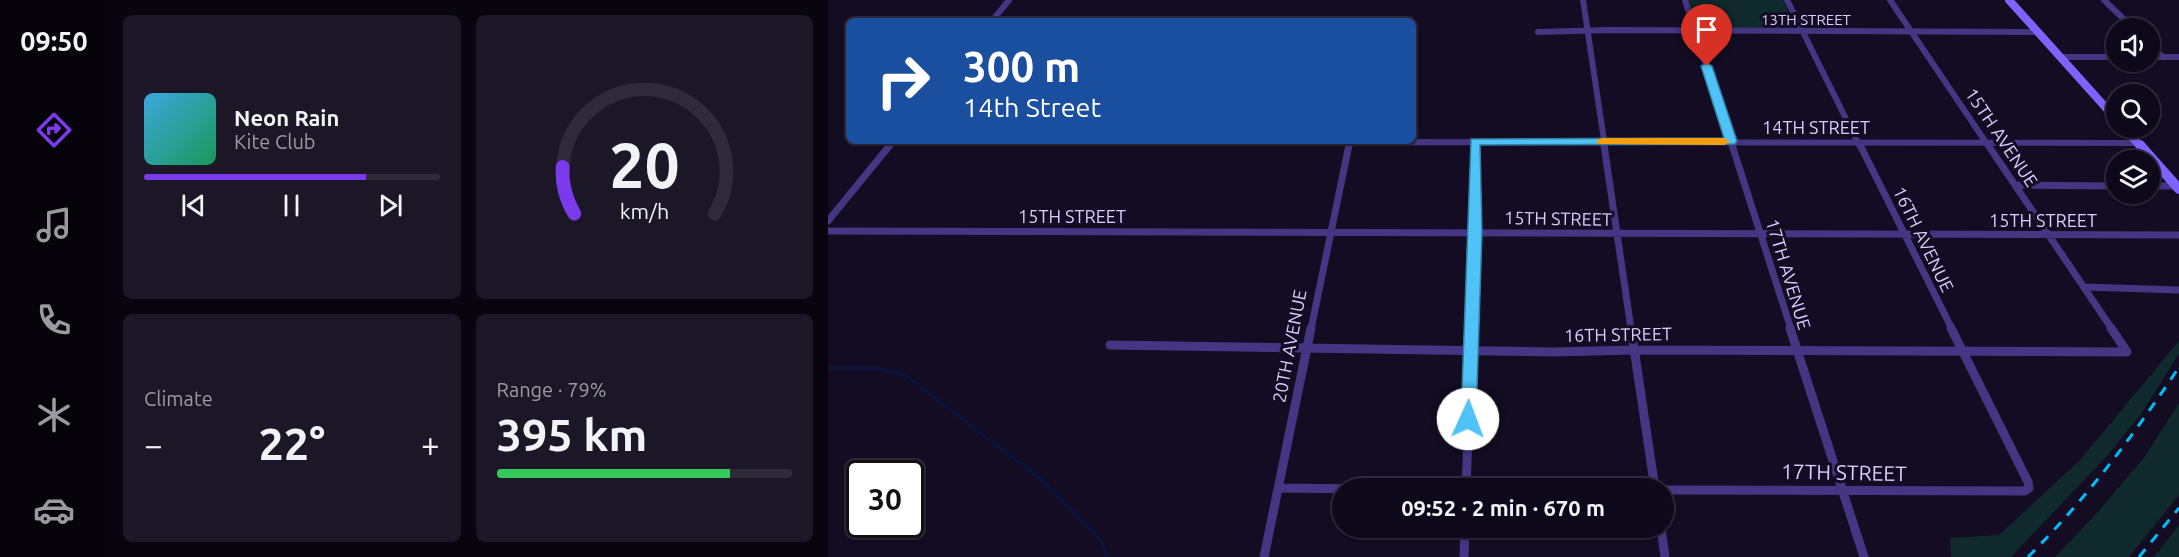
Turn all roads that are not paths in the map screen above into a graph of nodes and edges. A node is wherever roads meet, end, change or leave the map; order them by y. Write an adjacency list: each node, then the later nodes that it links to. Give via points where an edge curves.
1 (1009, 0): 8 (street)
2 (1583, 0): 10 (street)
3 (1685, 0): 11 (street, 17TH AVENUE)
4 (1787, 0): 12 (street, 16TH AVENUE)
5 (1890, 0): 13 (street, 15TH AVENUE)
6 (2009, 0): 15 (main road)
7 (2104, 0): 9 (street)
8 (994, 18)
9 (2123, 18)
10 (1588, 30): 11 (street, 13TH STREET); 14 (street, 13TH STREET); 23 (street)
11 (1695, 31): 12 (street, 13TH STREET); 24 (street, 17TH AVENUE)
12 (1803, 31): 13 (street, 13TH STREET); 27 (street, 16TH AVENUE)
13 (1911, 31): 15 (street, 13TH STREET); 29 (street, 15TH AVENUE)
14 (1538, 32)
15 (2037, 32): 17 (main road)
16 (2160, 54): 19 (street)
17 (2060, 57): 18 (street); 21 (main road)
18 (2106, 57)
19 (2163, 57): 20 (street)
20 (2179, 57)
21 (2106, 108)
22 (2134, 138): 28 (main road)
23 (1605, 141): 24 (street, 14TH STREET); 26 (street, 14TH STREET); 41 (street)
24 (1731, 141): 27 (street, 14TH STREET); 40 (street, 17TH AVENUE)
25 (1416, 142): 26 (street, 14TH STREET)
26 (1475, 142): 39 (street)
27 (1859, 142): 29 (street, 14TH STREET); 42 (street, 16TH AVENUE)
28 (2138, 142): 29 (street, 14TH STREET); 35 (main road)
29 (1988, 143): 32 (street, 15TH AVENUE)
30 (892, 144): 36 (street)
31 (1350, 144): 38 (street, 20TH AVENUE)
32 (2016, 185): 33 (street); 43 (street, 15TH AVENUE)
33 (2106, 186)
34 (2160, 186): 35 (street)
35 (2178, 187)
36 (828, 221)
37 (828, 231): 38 (street, 15TH STREET)
38 (1330, 231): 39 (street, 15TH STREET); 48 (street, 20TH AVENUE)
39 (1475, 232): 41 (street, 15TH STREET); 49 (street)
40 (1760, 233): 41 (street, 15TH STREET); 42 (street, 15TH STREET); 51 (street, 17TH AVENUE)
41 (1619, 234): 50 (street)
42 (1905, 234): 43 (street, 15TH STREET); 53 (street, 16TH AVENUE)
43 (2050, 234): 44 (street, 15TH STREET); 45 (street, 15TH AVENUE)
44 (2179, 235)
45 (2084, 287): 46 (street); 52 (street, 15TH AVENUE)
46 (2179, 290)
47 (1110, 345): 48 (street, 16TH STREET)
48 (1305, 349): 49 (street, 16TH STREET); 56 (street, 20TH AVENUE)
49 (1471, 349): 50 (street, 16TH STREET); 54 (street)
50 (1635, 350): 51 (street, 16TH STREET); 55 (street)
51 (1797, 351): 53 (street, 16TH STREET); 59 (street, 17TH AVENUE)
52 (2127, 352): 53 (street, 16TH STREET)
53 (1964, 353): 60 (street, 16TH AVENUE, via 2028,482)
54 (1466, 478)
55 (1653, 478)
56 (1278, 488): 57 (street); 63 (street, 20TH AVENUE)
57 (1332, 489)
58 (1674, 490): 59 (street, 17TH STREET)
59 (1843, 490): 60 (street, 17TH STREET); 66 (street, 17TH AVENUE)
60 (2025, 491)
61 (1465, 538): 64 (street)
62 (1662, 538): 65 (street)
63 (1264, 557)
64 (1464, 557)
65 (1665, 557)
66 (1863, 557)

